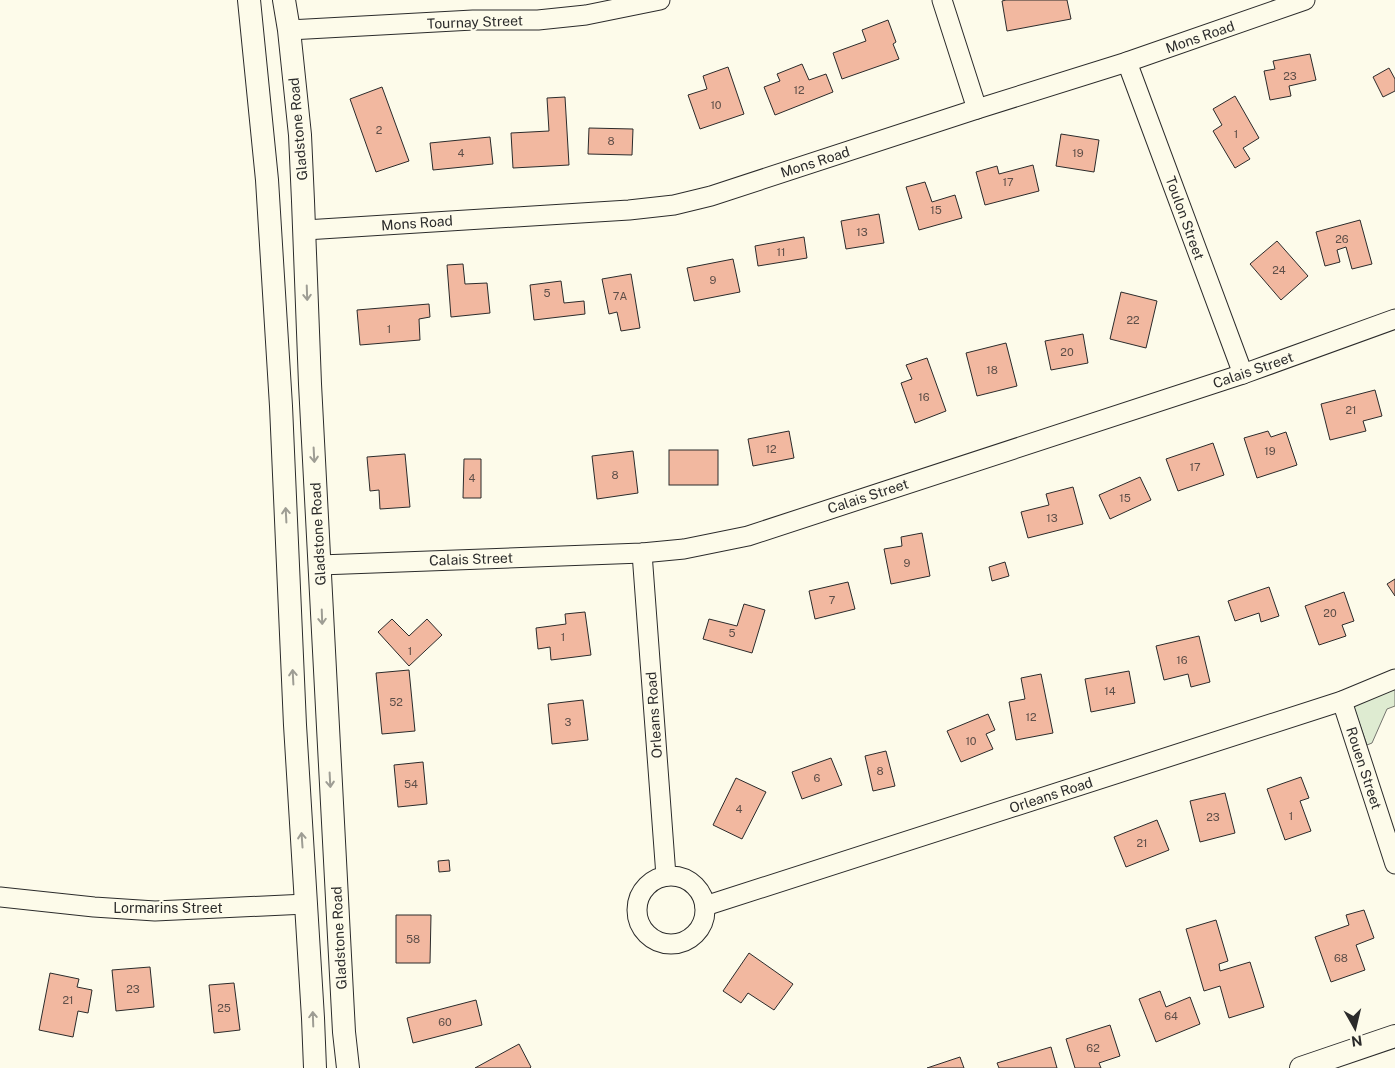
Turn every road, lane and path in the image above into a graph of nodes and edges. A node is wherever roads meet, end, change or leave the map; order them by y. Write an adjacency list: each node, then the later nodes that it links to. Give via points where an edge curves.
1 (249, 0): 8 (street)
2 (284, 0): 6 (street, Gladstone Road)
3 (660, 0): 6 (street, Tournay Street, via 586,15 538,20 473,20)
4 (942, 0): 10 (street)
5 (1305, 0): 9 (street, Mons Road)
6 (289, 30): 7 (street, Gladstone Road)
7 (292, 58): 8 (street); 11 (street, Gladstone Road)
8 (255, 61): 12 (street)
9 (1127, 62): 10 (street, Mons Road); 17 (street, Toulon Street)
10 (977, 109): 13 (street, Mons Road, via 712,196 674,205)
11 (303, 201): 12 (street); 13 (street, Gladstone Road)
12 (268, 203): 15 (street)
13 (305, 230): 14 (street, Gladstone Road)
14 (306, 256): 15 (street); 18 (street, Gladstone Road, one-way to 18)
15 (272, 259): 19 (street, one-way to 15)
16 (1395, 319): 17 (street, Calais Street)
17 (1243, 374): 20 (street, Calais Street, via 748,536 684,549)
18 (318, 537): 19 (street, via 298,536); 21 (street, Gladstone Road)
19 (287, 540): 23 (street)
20 (642, 553): 21 (street, Calais Street); 27 (street, Orleans Road)
21 (320, 565): 22 (street, Gladstone Road)
22 (321, 592): 23 (street, via 304,597); 29 (street, Gladstone Road, one-way to 29)
23 (289, 594): 28 (street, one-way to 23)
24 (1395, 679): 25 (street, Orleans Road)
25 (1342, 701): 26 (street, Rouen Street); 32 (street, Orleans Road)
26 (1395, 864)
27 (666, 876): 32 (street, via 677,876 696,886); 32 (street, via 648,884 637,901 638,921 650,937 668,945 688,940 702,925)
28 (305, 877): 29 (street); 31 (street)
29 (335, 877): 34 (street, Gladstone Road)
30 (0, 897): 31 (street, Lormarins Street, via 155,911)
31 (306, 904): 33 (street)
32 (705, 906)
33 (308, 927): 34 (street, via 329,930); 36 (street, one-way to 33)
34 (338, 927): 37 (street, Gladstone Road)
35 (1395, 1036): 38 (street)
36 (315, 1068)
37 (348, 1068)
38 (1301, 1068)

